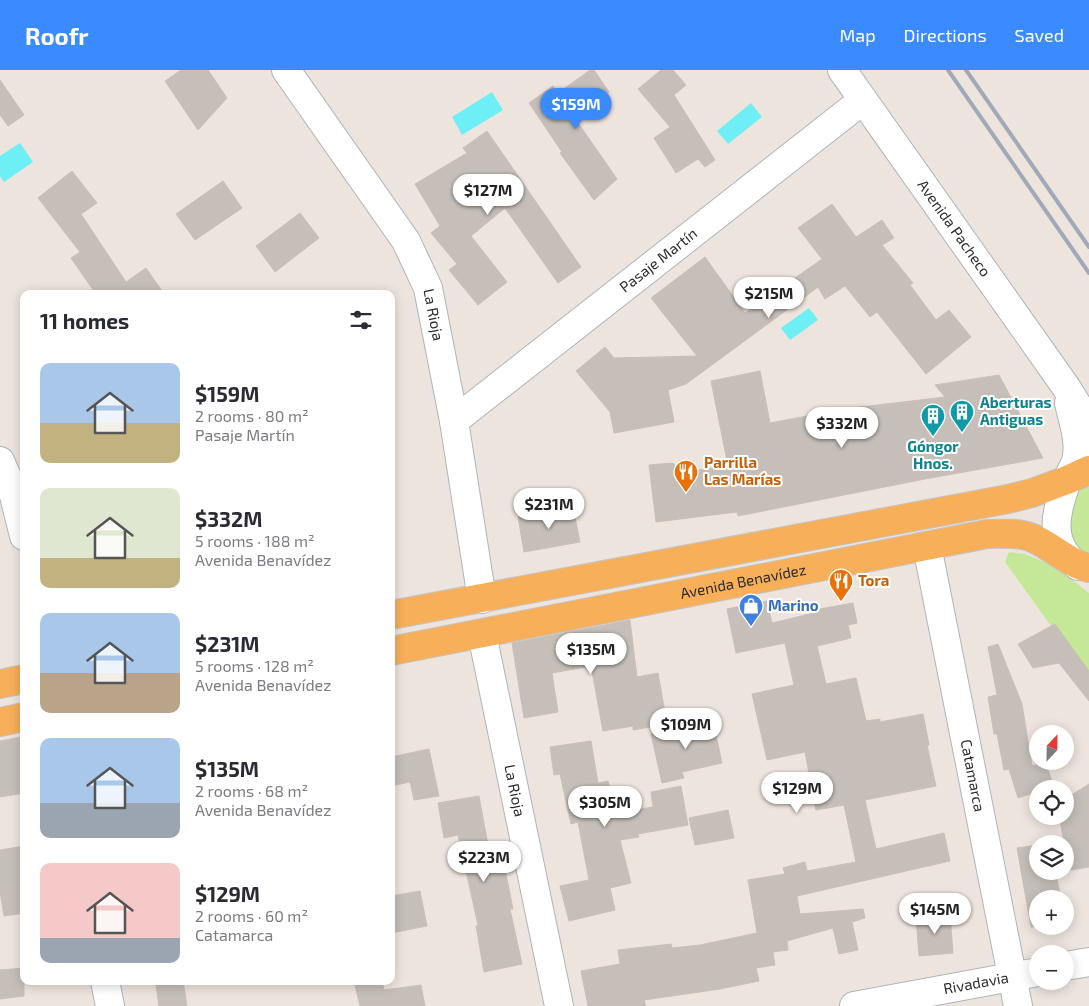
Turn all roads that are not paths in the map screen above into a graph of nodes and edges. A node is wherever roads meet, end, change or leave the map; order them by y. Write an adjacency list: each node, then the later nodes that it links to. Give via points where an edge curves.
1 (286, 70): 5 (street, La Rioja, via 406,241 419,266 428,288)
2 (842, 70): 3 (street, Avenida Pacheco)
3 (863, 100): 4 (street, Avenida Pacheco); 5 (street, Pasaje Martín)
4 (1066, 387): 6 (street, Avenida Pacheco); 8 (street, via 1076,431)
5 (454, 421): 12 (street, La Rioja)
6 (1089, 424)
7 (0, 460): 9 (street, via 12,488)
8 (1078, 475): 11 (street, via 1056,520 1059,544); 12 (main road, via 1008,499)
9 (20, 520)
10 (927, 546): 11 (main road, Avenida Benavídez, via 1009,533 1028,536 1046,544); 14 (main road, Avenida Benavídez); 22 (street, Catamarca)
11 (1082, 567)
12 (482, 599): 13 (main road)
13 (395, 614)
14 (482, 634): 15 (main road, Avenida Benavídez); 25 (street, La Rioja)
15 (395, 650)
16 (20, 680): 17 (main road)
17 (0, 684)
18 (20, 718): 19 (main road)
19 (0, 722)
20 (1089, 962): 21 (street)
21 (1074, 964)
22 (1025, 974): 26 (street, Rivadavia); 27 (street, Catamarca)
23 (106, 985): 24 (street)
24 (110, 1006)
25 (559, 1006)
26 (854, 1006)
27 (1018, 1006)

